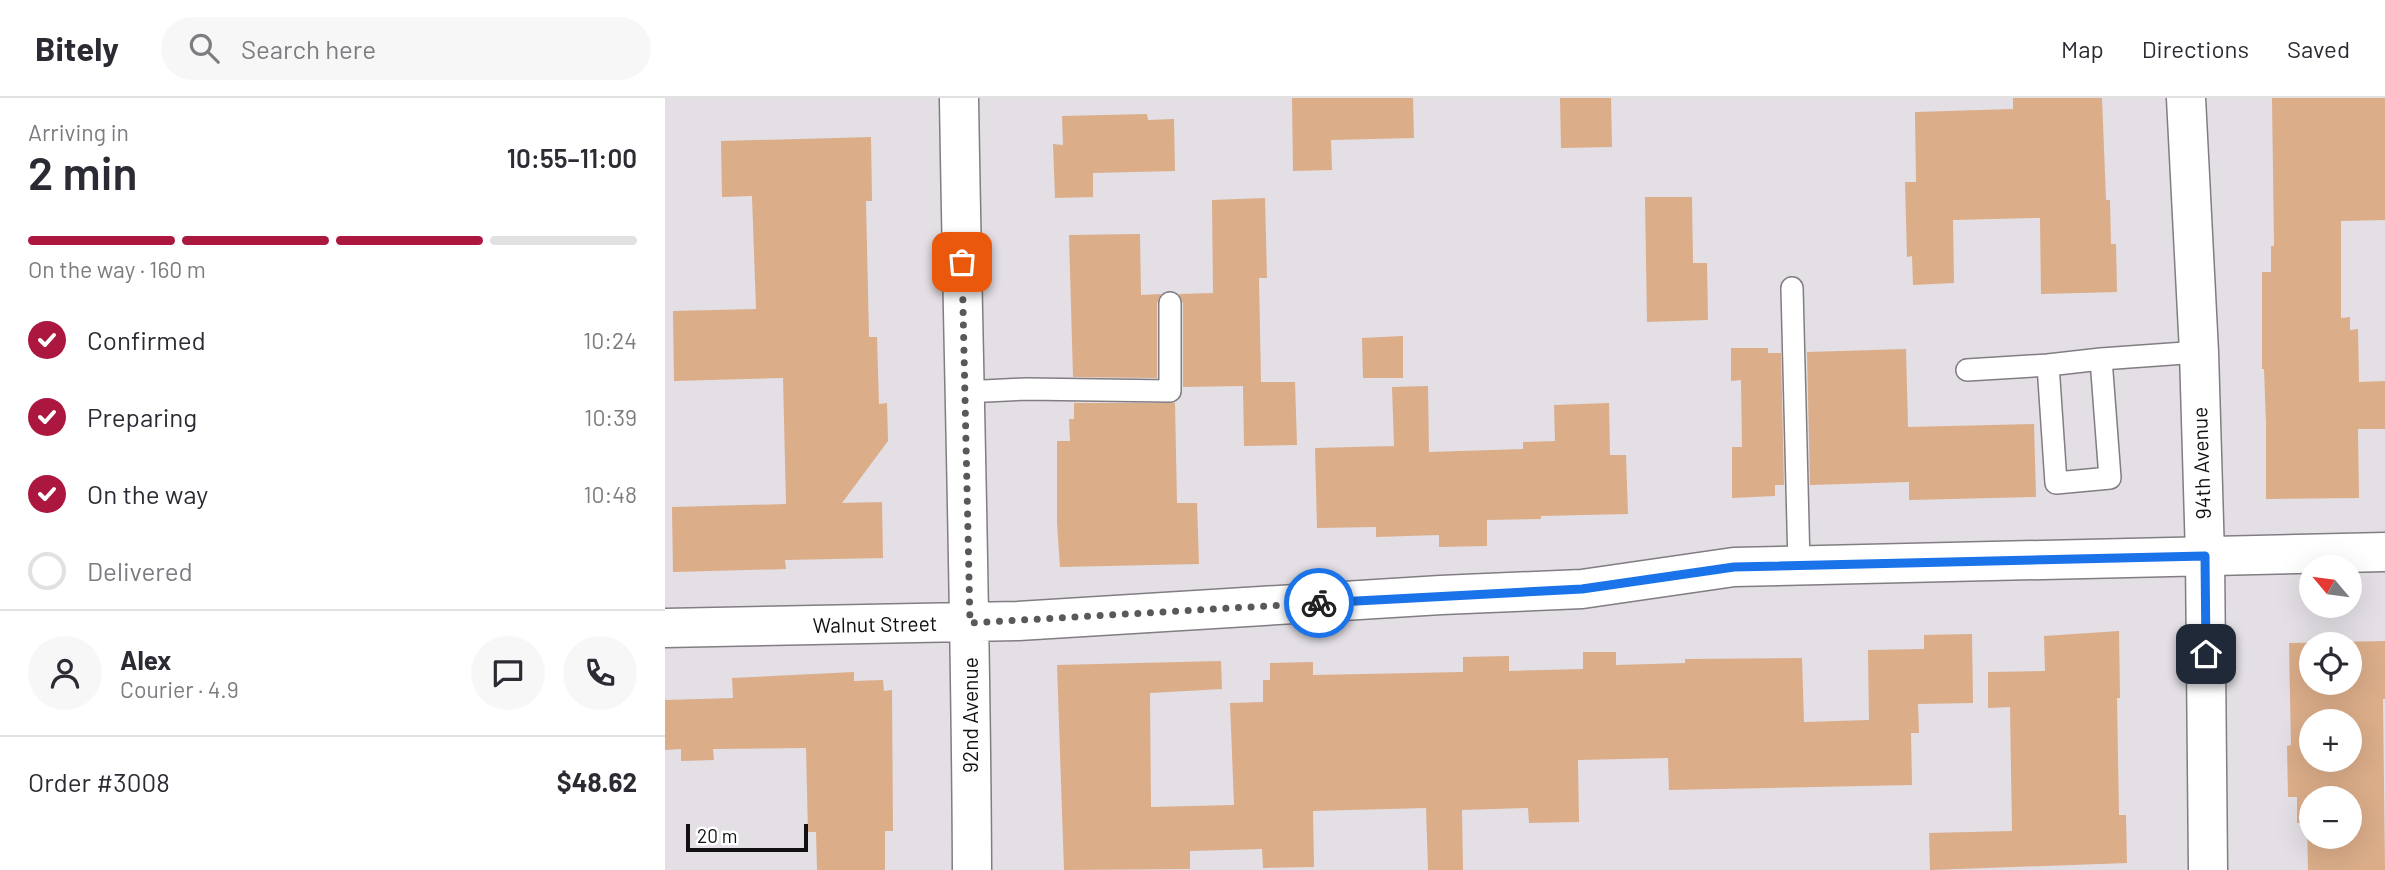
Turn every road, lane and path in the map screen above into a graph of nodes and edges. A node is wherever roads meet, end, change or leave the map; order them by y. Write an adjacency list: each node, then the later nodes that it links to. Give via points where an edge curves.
1 (959, 98): 9 (street, 92nd Avenue)
2 (2186, 98): 5 (street, 94th Avenue)
3 (1792, 289): 12 (lane)
4 (1170, 303): 9 (lane, via 1170,391)
5 (2199, 352): 6 (lane); 11 (street, 94th Avenue)
6 (2101, 359): 7 (lane); 7 (lane, via 2110,478 2056,483)
7 (2047, 365): 8 (lane)
8 (1967, 370)
9 (964, 391): 13 (street, 92nd Avenue)
10 (2385, 552): 11 (street, Walnut Street)
11 (2205, 556): 12 (street, Walnut Street); 16 (street, 94th Avenue)
12 (1798, 565): 13 (street, Walnut Street, via 1734,567 1582,589)
13 (970, 623): 14 (street, Walnut Street); 15 (street, 92nd Avenue)
14 (665, 628)
15 (972, 870)
16 (2208, 870)

